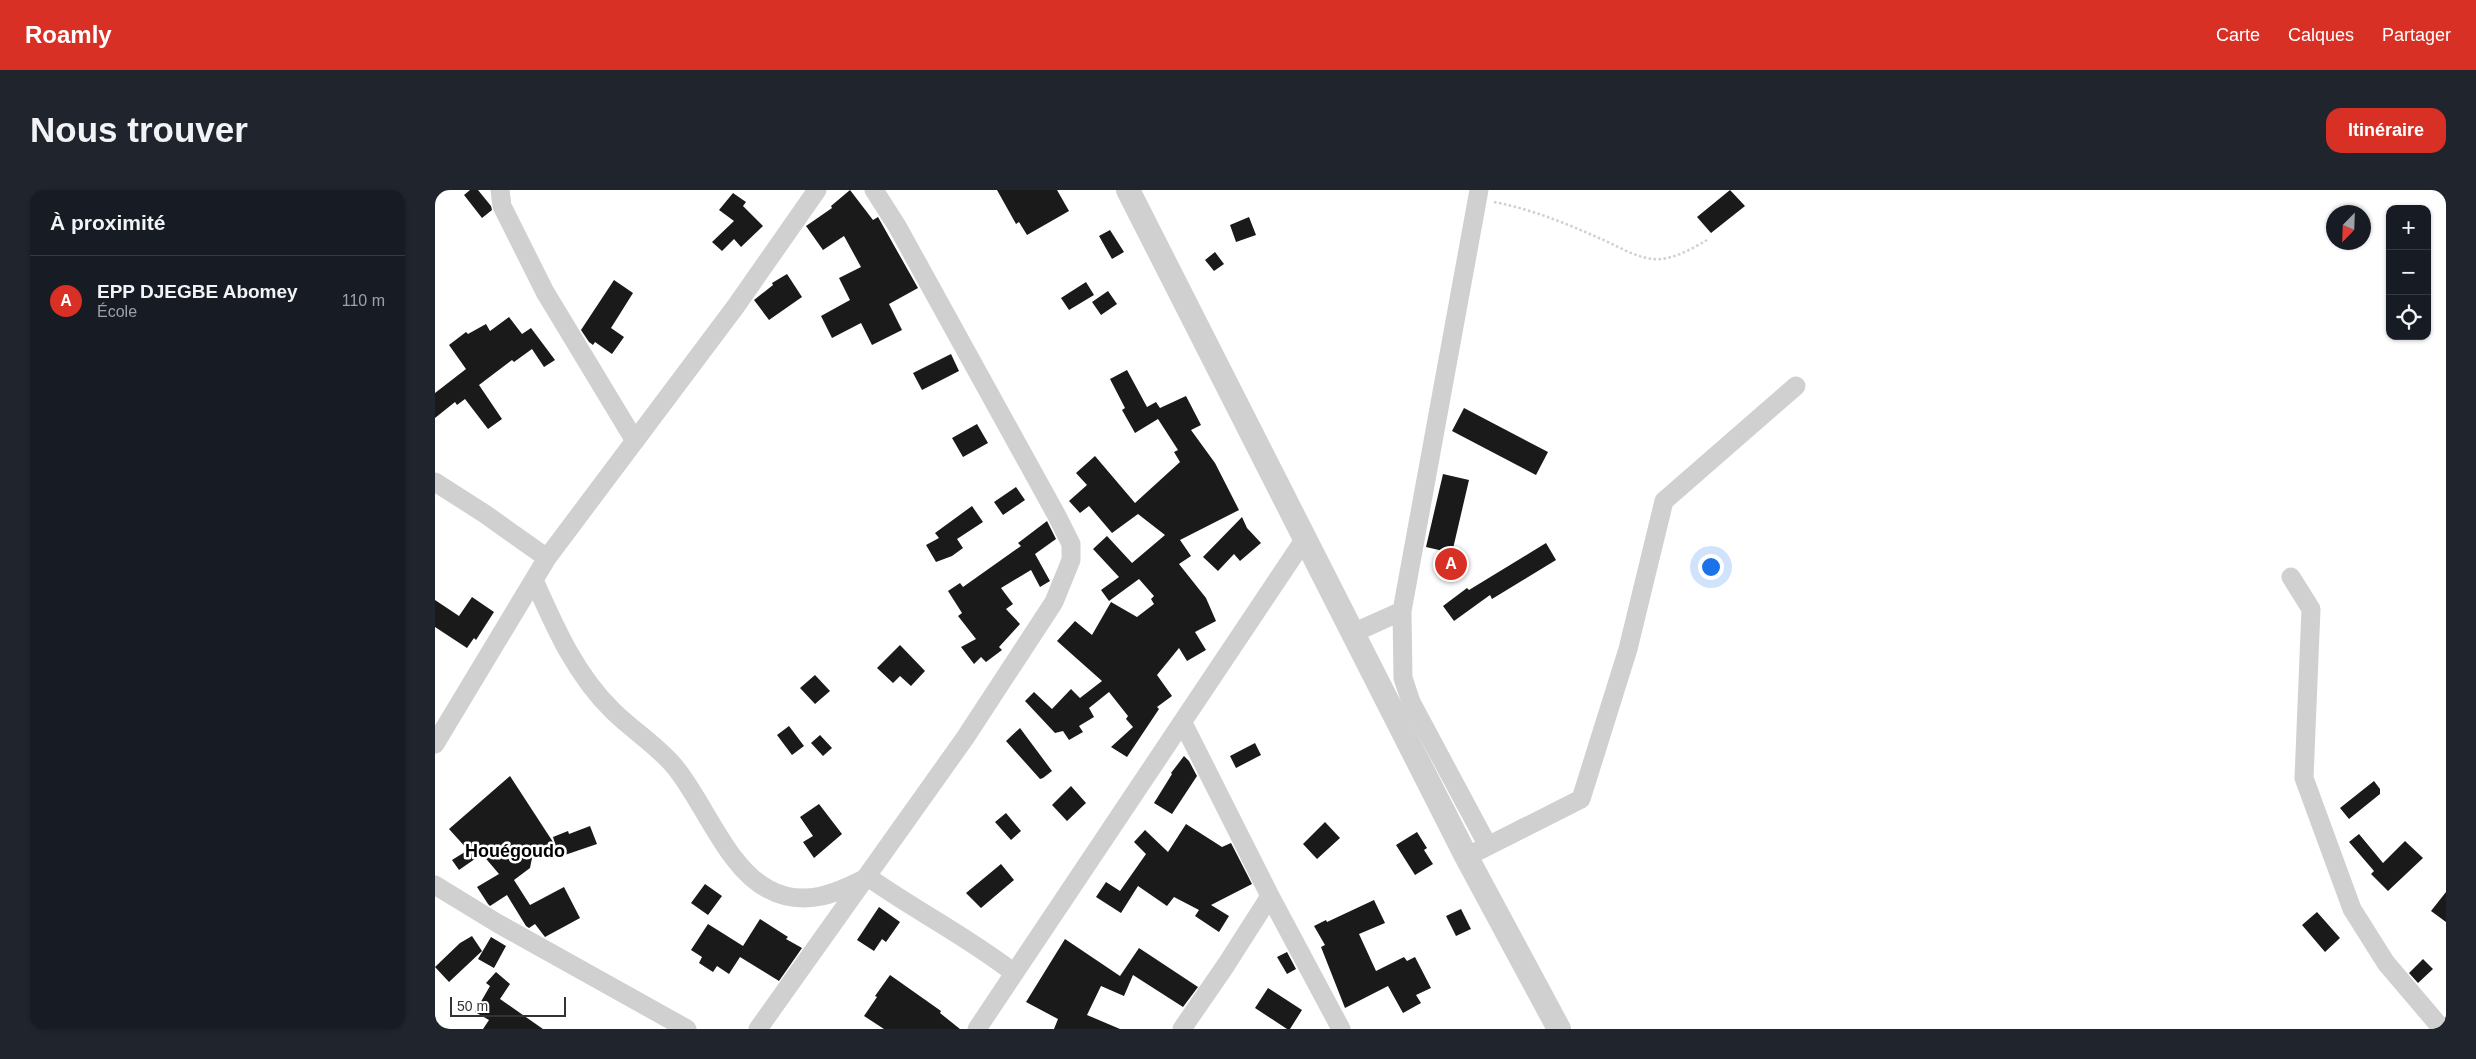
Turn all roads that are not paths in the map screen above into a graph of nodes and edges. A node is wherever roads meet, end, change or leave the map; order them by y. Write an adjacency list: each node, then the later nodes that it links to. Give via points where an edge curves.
1 (500, 190): 7 (street, via 505,214 545,292)
2 (817, 190): 7 (street)
3 (875, 190): 19 (street, via 1057,516 1071,544 1071,560 1054,602 965,738)
4 (1127, 190): 9 (street)
5 (1478, 194): 13 (street)
6 (1796, 386): 17 (street, via 1664,501 1628,649 1581,799)
7 (635, 440): 10 (street)
8 (436, 484): 10 (street)
9 (1306, 537): 14 (street); 15 (street)
10 (547, 558): 12 (street)
11 (2291, 577): 29 (street, via 2311,609 2304,778 2352,909 2386,963)
12 (534, 580): 16 (street); 19 (street, via 558,634 591,688 674,766 732,855 755,881 776,893 800,899 821,897)
13 (1402, 611): 14 (street); 17 (street, via 1403,678 1411,702)
14 (1353, 633): 18 (street)
15 (1183, 723): 21 (street); 22 (street)
16 (435, 744)
17 (1488, 846): 18 (street)
18 (1466, 856): 28 (street)
19 (867, 877): 22 (street, via 983,949); 24 (street)
20 (435, 886): 23 (street)
21 (1270, 896): 26 (street); 27 (street)
22 (1015, 973): 25 (street)
23 (687, 1029)
24 (758, 1029)
25 (977, 1029)
26 (1182, 1029)
27 (1341, 1029)
28 (1559, 1029)
29 (2442, 1029)

